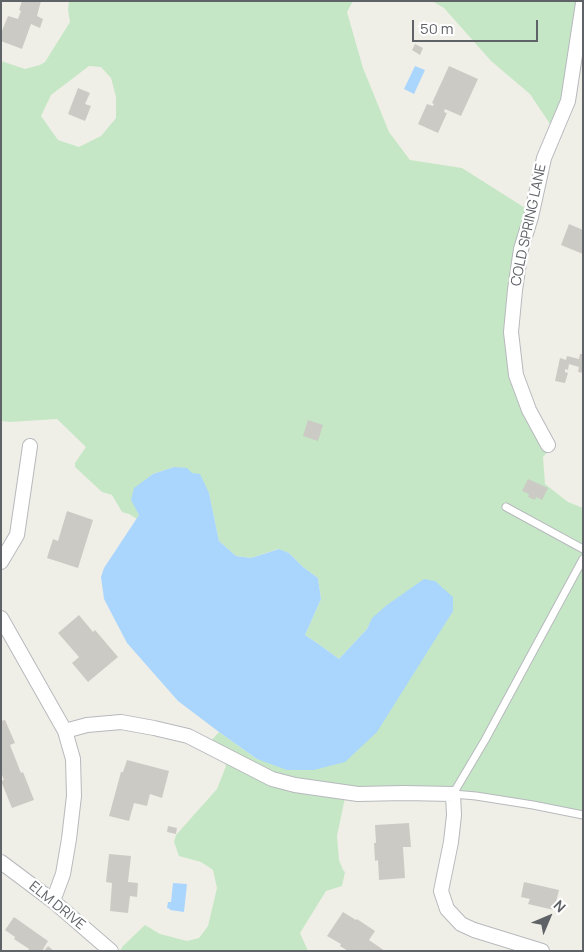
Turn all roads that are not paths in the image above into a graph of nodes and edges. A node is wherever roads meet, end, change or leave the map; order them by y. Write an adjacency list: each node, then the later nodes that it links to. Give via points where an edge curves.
1 (583, 3): 2 (street, COLD SPRING LANE, via 568,101 544,158 521,249 511,332 516,375 529,410)
2 (548, 445)
3 (30, 446): 7 (street, via 17,535)
4 (506, 507): 5 (lane)
5 (583, 549)
6 (583, 559): 10 (lane)
7 (1, 562)
8 (1, 618): 9 (street)
9 (65, 731): 10 (street, via 121,722 188,736 272,780 295,785 358,794); 13 (street, via 73,759 74,796 63,874)
10 (453, 794): 11 (lane); 15 (street, via 451,842 441,891 447,909 460,924)
11 (583, 815)
12 (1, 862): 13 (street, ELM DRIVE)
13 (53, 901): 14 (street, ELM DRIVE)
14 (111, 951)
15 (542, 951)

